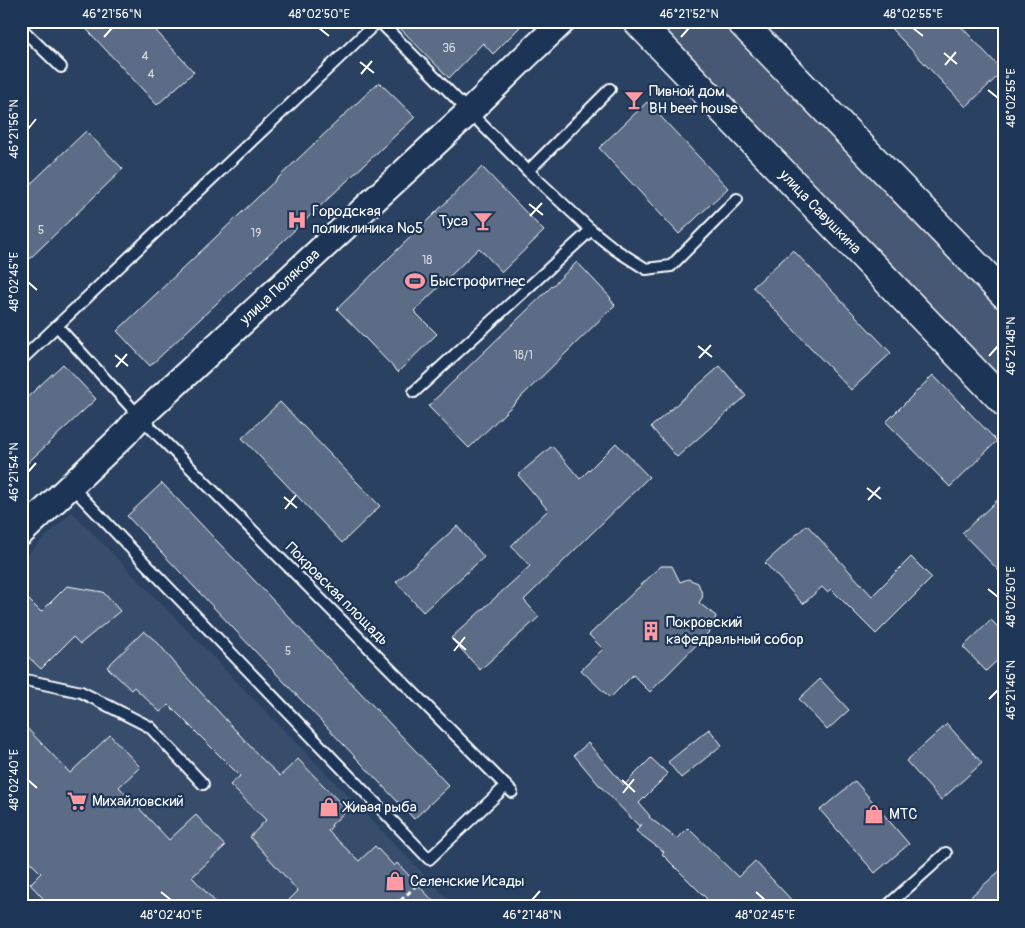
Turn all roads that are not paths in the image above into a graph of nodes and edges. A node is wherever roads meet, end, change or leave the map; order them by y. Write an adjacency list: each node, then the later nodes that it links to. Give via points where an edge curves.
1 (378, 21): 8 (lane); 13 (lane)
2 (563, 21): 8 (street, улица Полякова)
3 (637, 21): 16 (highway, улица Савушкина)
4 (740, 21): 12 (highway)
5 (21, 28): 6 (lane)
6 (61, 67)
7 (610, 89): 9 (lane)
8 (469, 112): 9 (lane); 17 (street, улица Полякова)
9 (528, 171): 11 (lane)
10 (737, 199): 11 (lane, via 671,266 646,269)
11 (591, 230): 15 (lane)
12 (1004, 294)
13 (57, 326): 14 (lane); 17 (lane, Покровская площадь)
14 (21, 360)
15 (414, 392)
16 (1004, 402)
17 (140, 417): 18 (street, улица Полякова); 18 (lane, Покровская площадь, via 509,789 429,859)
18 (71, 486): 19 (street, улица Полякова)
19 (21, 534)
20 (21, 679): 21 (lane, via 81,692 150,727)
21 (203, 784)
22 (946, 853): 23 (lane)
23 (886, 907)

